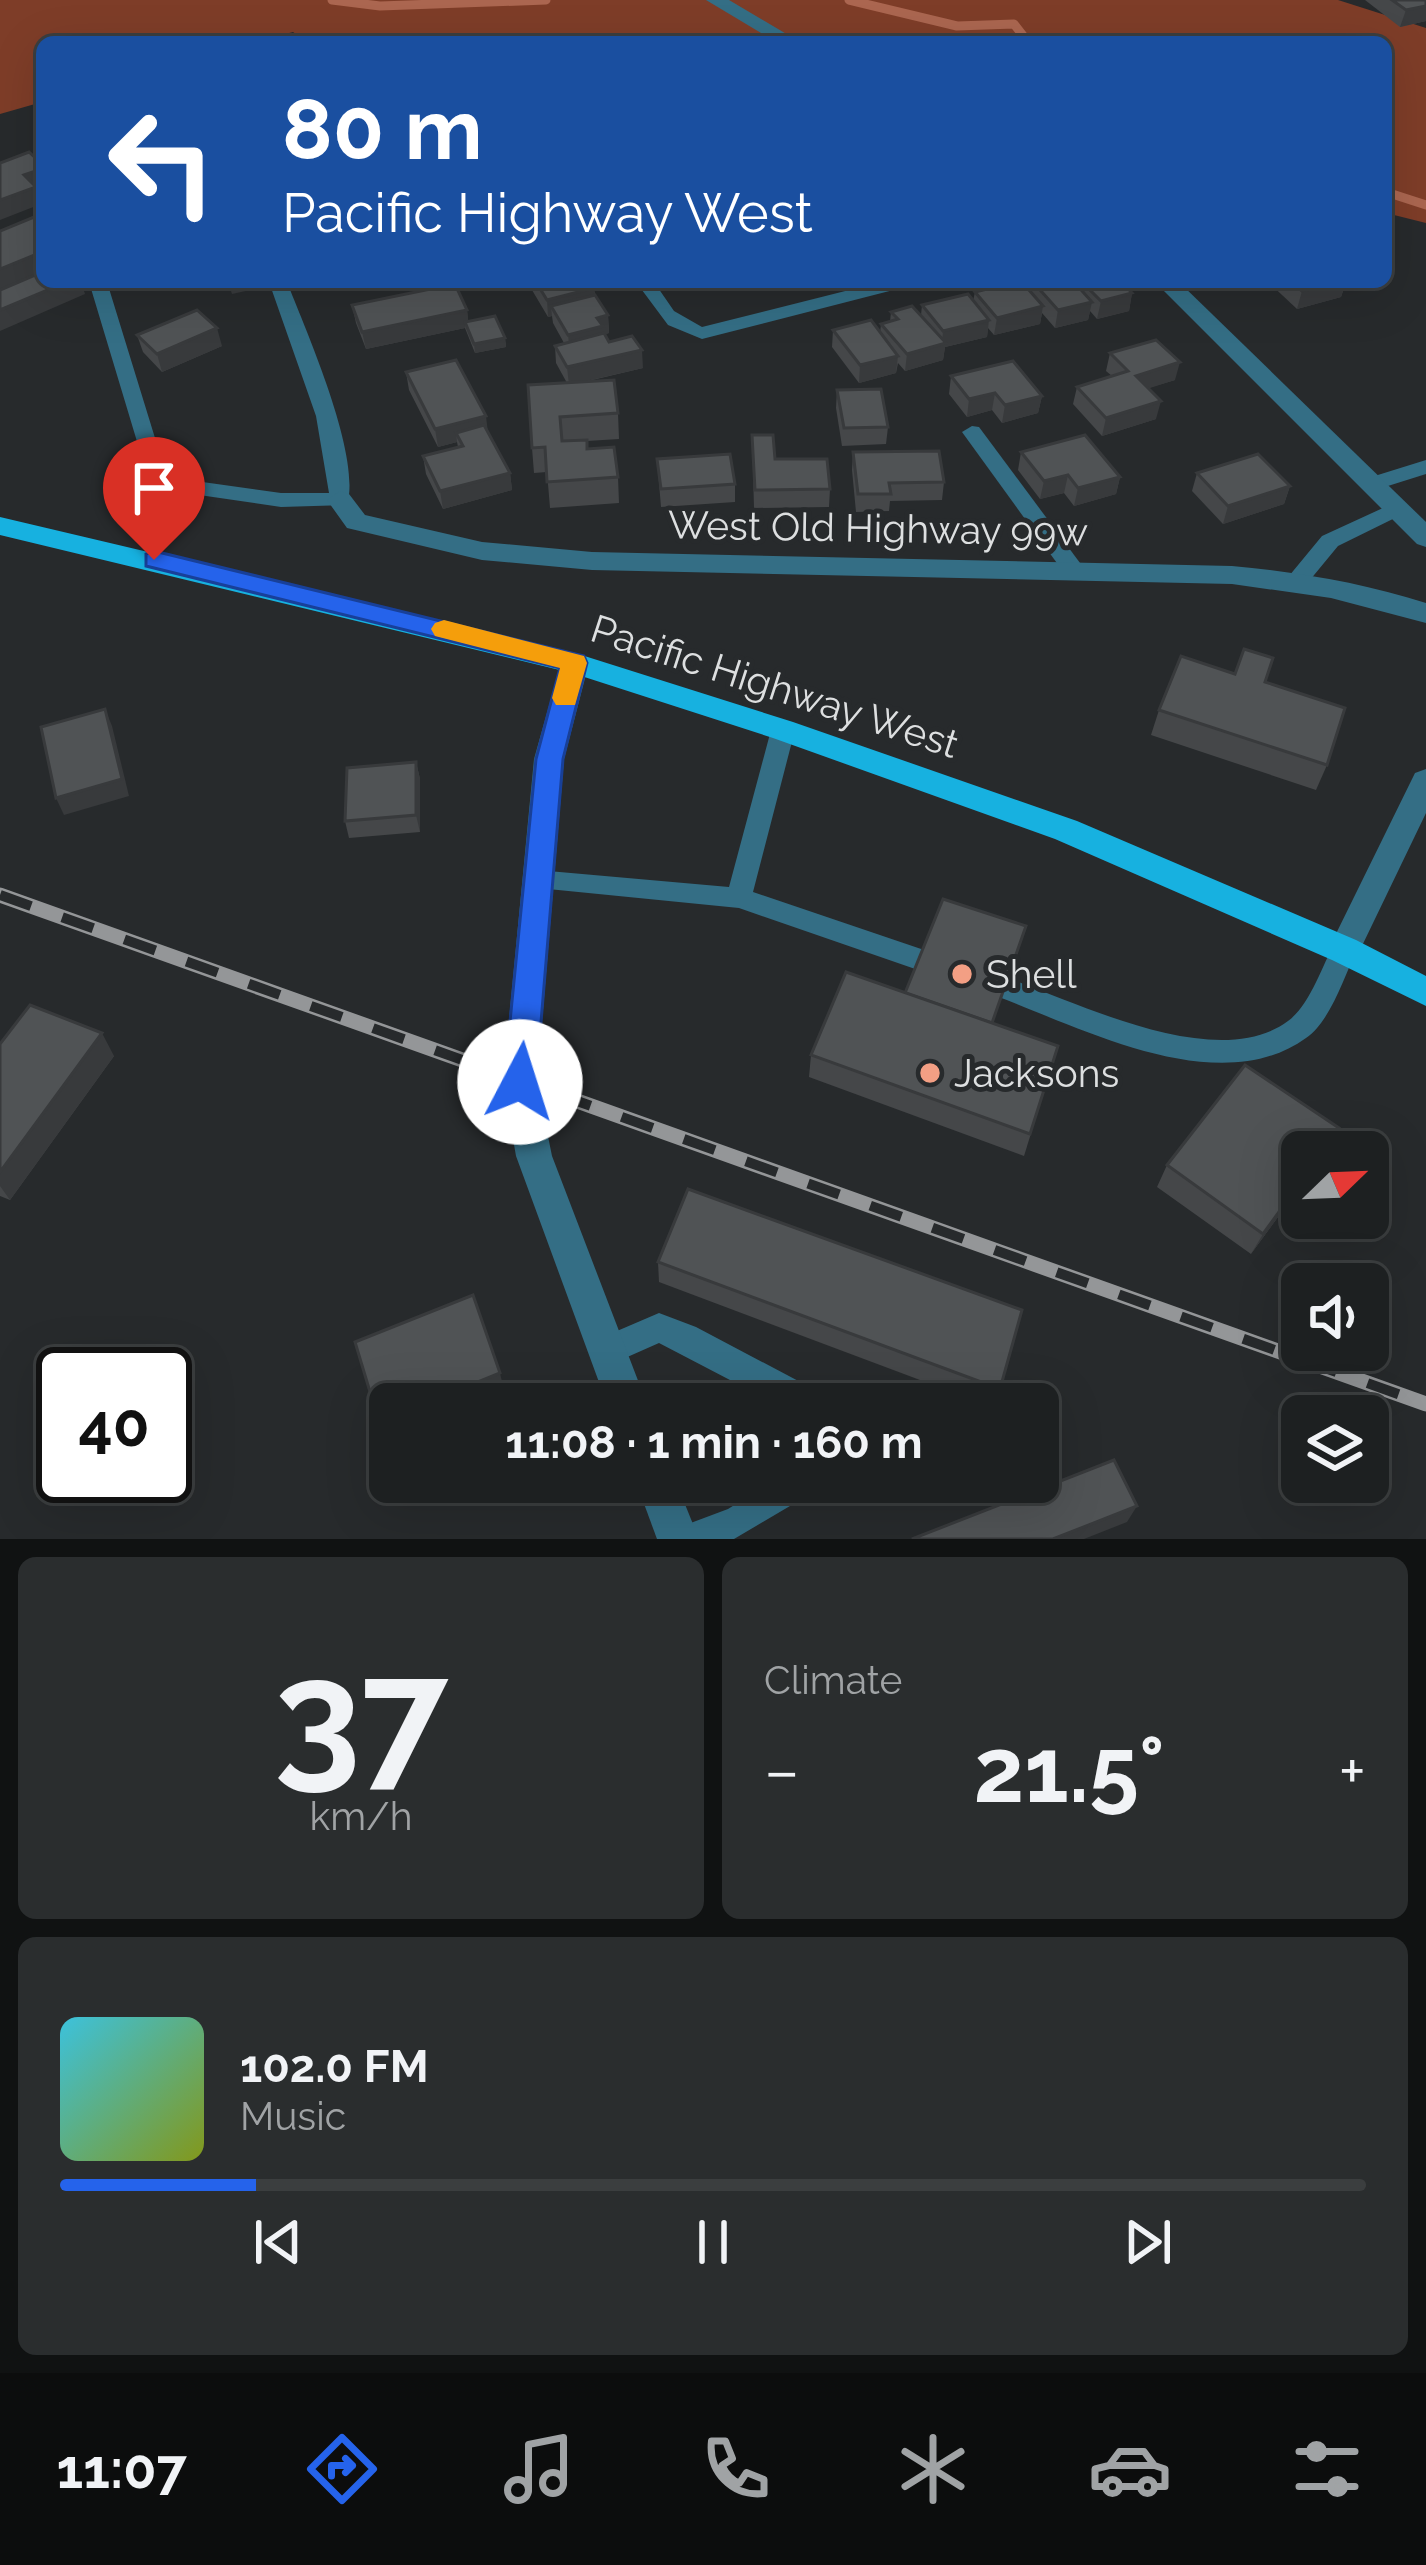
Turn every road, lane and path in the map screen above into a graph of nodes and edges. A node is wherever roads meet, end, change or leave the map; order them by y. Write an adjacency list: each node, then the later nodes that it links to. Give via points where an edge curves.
1 (715, 0): 2 (street)
2 (778, 36)
3 (100, 288): 13 (lane, via 158,483)
4 (280, 288): 9 (lane)
5 (293, 288): 9 (lane)
6 (649, 288): 7 (lane, via 682,330 703,333)
7 (879, 288)
8 (1172, 288): 12 (street)
9 (288, 308): 13 (lane, via 315,381)
10 (972, 432): 17 (lane)
11 (1426, 467): 12 (lane)
12 (1372, 484): 14 (street)
13 (340, 500): 17 (street, West Old Highway 99w, via 356,522 482,551 592,561)
14 (1396, 509): 16 (street); 18 (lane, via 1330,541)
15 (0, 526): 20 (main road, Pacific Highway West)
16 (1426, 538)
17 (1075, 572): 18 (street, West Old Highway 99w)
18 (1297, 580): 19 (street, West Old Highway 99w)
19 (1426, 613)
20 (574, 663): 21 (main road, Pacific Highway West); 23 (street, via 549,759)
21 (784, 730): 24 (lane); 25 (main road, Pacific Highway West, via 1066,830)
22 (1426, 781): 25 (street)
23 (537, 880): 24 (lane); 29 (street, via 520,1082 534,1156)
24 (739, 898): 26 (lane)
25 (1344, 950): 27 (lane, via 1300,1029 1252,1051 1195,1053); 28 (main road, Pacific Highway West)
26 (921, 959)
27 (1005, 988)
28 (1426, 992)
29 (607, 1351): 30 (street); 31 (lane, via 674,1328)
30 (619, 1383)
31 (767, 1383)
32 (664, 1503): 34 (street)
33 (767, 1503): 35 (lane)
34 (678, 1539)
35 (692, 1539)

